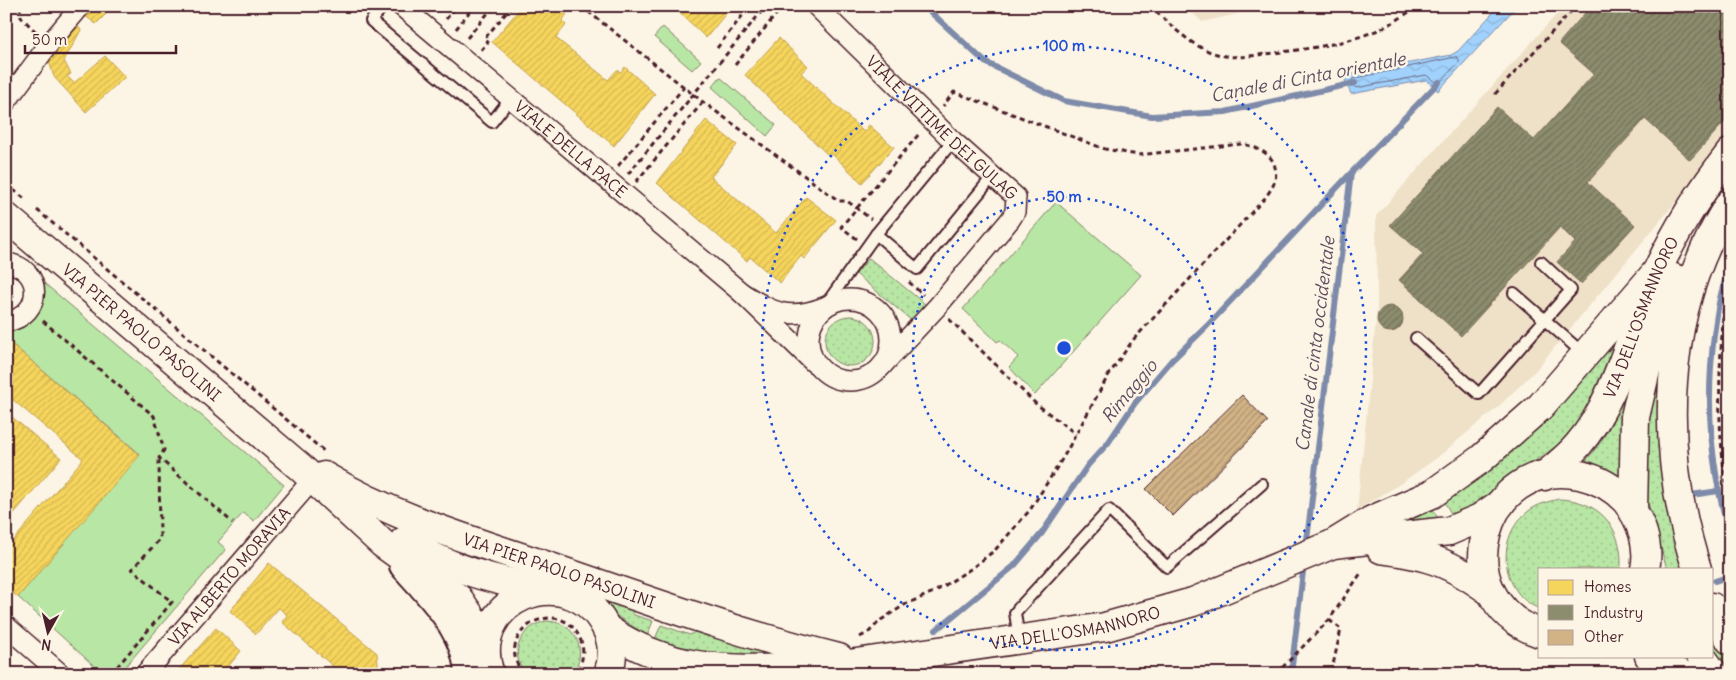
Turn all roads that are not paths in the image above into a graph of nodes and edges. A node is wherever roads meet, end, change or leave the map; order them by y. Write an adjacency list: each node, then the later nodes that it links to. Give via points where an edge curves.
1 (81, 6): 6 (street)
2 (383, 6): 5 (lane, via 371,21 492,122)
3 (402, 6): 5 (street, VIALE DELLA PACE)
4 (816, 6): 7 (street, VIALE VITTIME DEI GULAG)
5 (510, 98): 17 (street, VIALE DELLA PACE)
6 (6, 102)
7 (953, 141): 9 (street, VIALE VITTIME DEI GULAG); 13 (lane)
8 (1730, 153): 16 (main road, VIA DELL'OSMANNORO, via 1695,201)
9 (993, 176): 13 (lane, via 917,269); 24 (street, VIALE VITTIME DEI GULAG, via 1016,198 1015,212 937,307)
10 (1730, 186): 31 (main road, VIA DELL'OSMANNORO, via 1686,253 1660,319 1635,417)
11 (1730, 203): 35 (main road, via 1701,254 1678,336 1672,405 1673,451 1682,518)
12 (6, 217): 26 (main road, VIA PIER PAOLO PASOLINI)
13 (879, 231): 19 (lane)
14 (1541, 262): 20 (lane, via 1571,290)
15 (6, 263): 21 (street, via 18,266 32,280 34,300 30,309 15,320)
16 (1658, 269): 23 (main road); 28 (main road, VIA DELL'OSMANNORO, via 1604,408 1579,445)
17 (742, 293): 19 (street, VIALE DELLA PACE, via 782,314 805,314); 25 (street, VIALE DELLA PACE)
18 (1514, 293): 20 (lane)
19 (824, 307): 24 (street, via 840,299 854,298 868,302 882,313 891,339 889,352); 25 (street, via 812,323 808,343 810,353)
20 (1545, 320): 22 (lane, via 1478,394); 23 (lane)
21 (6, 322)
22 (1416, 338)
23 (1586, 355): 33 (main road, via 1540,407 1481,459 1432,494 1372,520)
24 (880, 368): 25 (street, via 864,378 846,381)
25 (821, 370)
26 (277, 447): 27 (main road, VIA PIER PAOLO PASOLINI); 45 (main road, VIA PIER PAOLO PASOLINI, via 383,507 444,531 780,644)
27 (307, 473): 32 (main road, VIA PIER PAOLO PASOLINI); 36 (main road, VIA PIER PAOLO PASOLINI, via 419,550 476,576); 51 (street, VIA ALBERTO MORAVIA)
28 (1544, 476): 30 (main road, VIA DELL'OSMANNORO, via 1524,484); 31 (main road, VIA DELL'OSMANNORO, via 1574,474 1601,482 1614,490)
29 (1262, 484): 43 (lane, via 1167,567 1109,510 1015,613)
30 (1500, 504): 33 (main road, VIA DELL'OSMANNORO, via 1480,518 1449,531); 37 (main road, VIA DELL'OSMANNORO, via 1484,540 1483,567)
31 (1633, 510): 34 (main road, VIA DELL'OSMANNORO, via 1644,537)
32 (382, 544): 42 (main road, VIA PIER PAOLO PASOLINI, via 458,598); 49 (street, VIA PIER PAOLO PASOLINI, via 446,617 460,644)
33 (1329, 545): 37 (main road, VIA DELL'OSMANNORO, via 1414,553 1446,563); 43 (main road, VIA DELL'OSMANNORO, via 1193,602 1105,627)
34 (1646, 568)
35 (1697, 568)
36 (546, 590): 40 (main road, VIA DELL'OSMANNORO, via 561,591 589,604); 42 (main road, VIA DELL'OSMANNORO, via 525,594 508,605 494,621)
37 (1491, 592): 41 (main road, VIA DELL'OSMANNORO, via 1507,614)
38 (1714, 611): 44 (main road)
39 (6, 626): 50 (street)
40 (607, 629): 48 (main road, VIA DELL'OSMANNORO, via 645,651 676,662 728,670); 52 (main road, VIA DELL'OSMANNORO, via 612,656)
41 (1538, 632)
42 (487, 640): 49 (main road, VIA DELL'OSMANNORO)
43 (1019, 640): 45 (main road, VIA DELL'OSMANNORO, via 882,658)
44 (1730, 640)
45 (857, 650): 48 (main road, VIA DELL'OSMANNORO)
46 (1653, 658): 54 (main road)
47 (1702, 658): 55 (main road)
48 (810, 668): 53 (main road, VIA DELL'OSMANNORO)
49 (484, 673)
50 (61, 674)
51 (145, 674)
52 (608, 674)
53 (780, 674)
54 (1681, 674)
55 (1714, 674)

